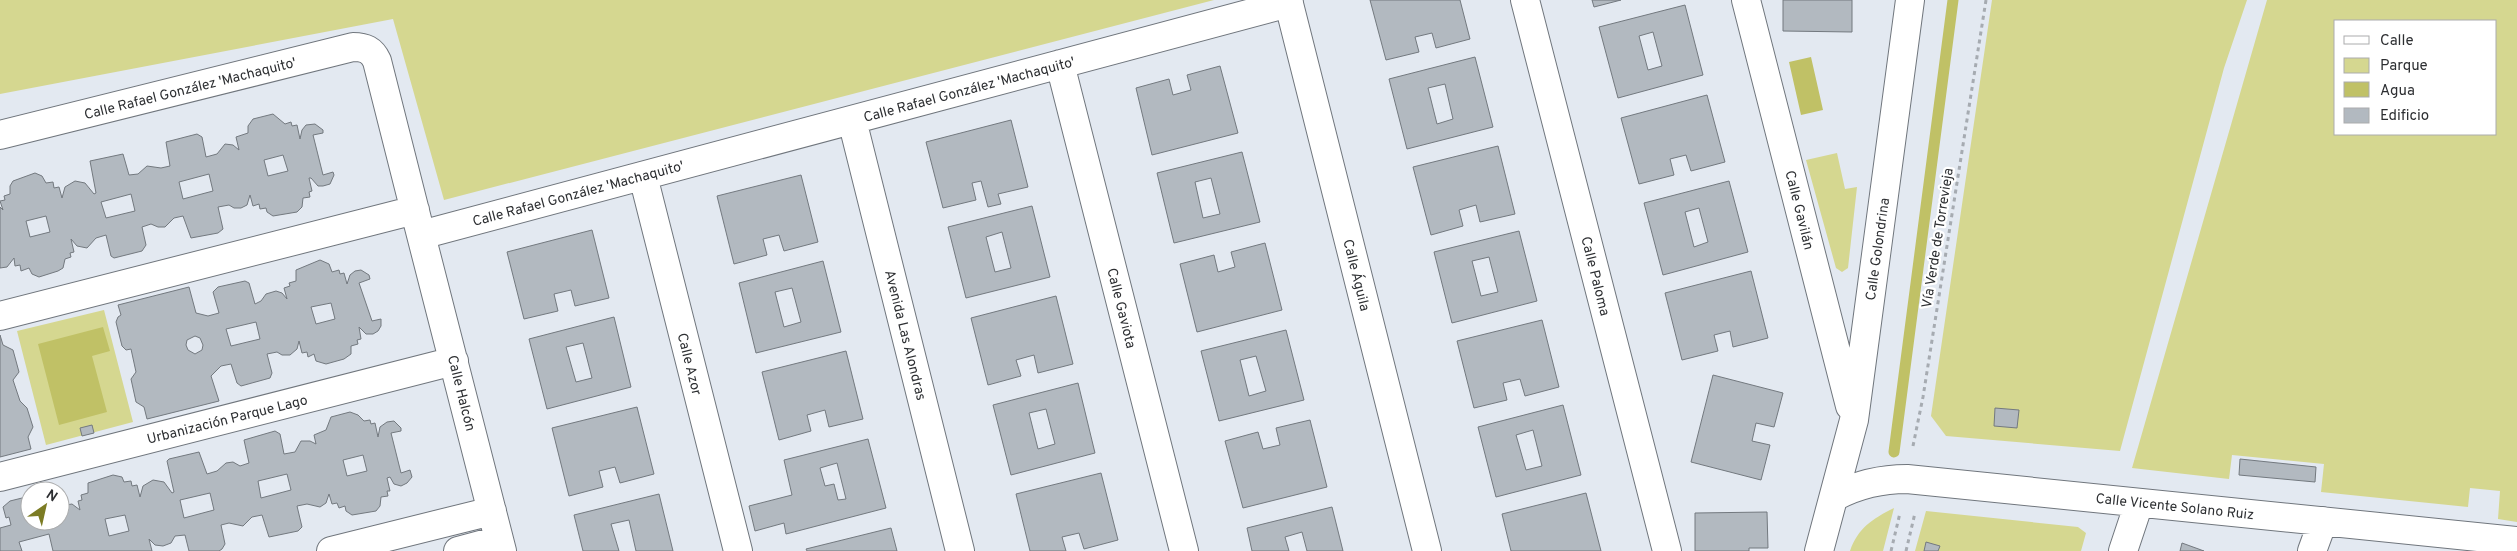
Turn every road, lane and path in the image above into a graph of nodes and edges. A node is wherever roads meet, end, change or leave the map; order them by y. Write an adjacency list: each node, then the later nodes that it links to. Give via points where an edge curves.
1 (1526, 0): 29 (street, Calle Paloma)
2 (1746, 0): 13 (street, Calle Gavilán)
3 (1910, 0): 13 (street, Calle Golondrina)
4 (1986, 0): 15 (path, Vía Verde de Torrevieja)
5 (1288, 2): 6 (street, Calle Rafael González 'Machaquito'); 28 (street, Calle Águila)
6 (1060, 64): 7 (street, Calle Rafael González 'Machaquito'); 27 (street, Calle Gaviota)
7 (852, 120): 9 (street, Calle Rafael González 'Machaquito'); 26 (street, Avenida Las Alondras)
8 (0, 135): 10 (street, Calle Rafael González 'Machaquito', via 353,47 365,48 377,61)
9 (643, 176): 10 (street, Calle Rafael González 'Machaquito'); 25 (street, Calle Azor)
10 (418, 223): 11 (street); 12 (street, Calle Halcón)
11 (0, 316)
12 (454, 361): 14 (street, Urbanización Parque Lago); 18 (street, Calle Halcón)
13 (1854, 420): 16 (street, Calle Golondrina)
14 (0, 477)
15 (1907, 479): 16 (street, Calle Vicente Solano Ruiz, via 1869,483); 17 (street, Calle Vicente Solano Ruiz)
16 (1836, 496): 30 (street)
17 (2139, 503): 19 (street, Calle Vicente Solano Ruiz); 31 (street)
18 (492, 510): 22 (street, Calle Halcón); 23 (street)
19 (2322, 521): 21 (street, Calle Vicente Solano Ruiz); 32 (street)
20 (2517, 541): 21 (street, Calle Vicente Solano Ruiz)
21 (2461, 543)
22 (500, 546): 24 (street)
23 (331, 551)
24 (458, 551)
25 (738, 551)
26 (960, 551)
27 (1184, 551)
28 (1427, 551)
29 (1667, 551)
30 (1820, 551)
31 (2123, 551)
32 (2312, 551)

